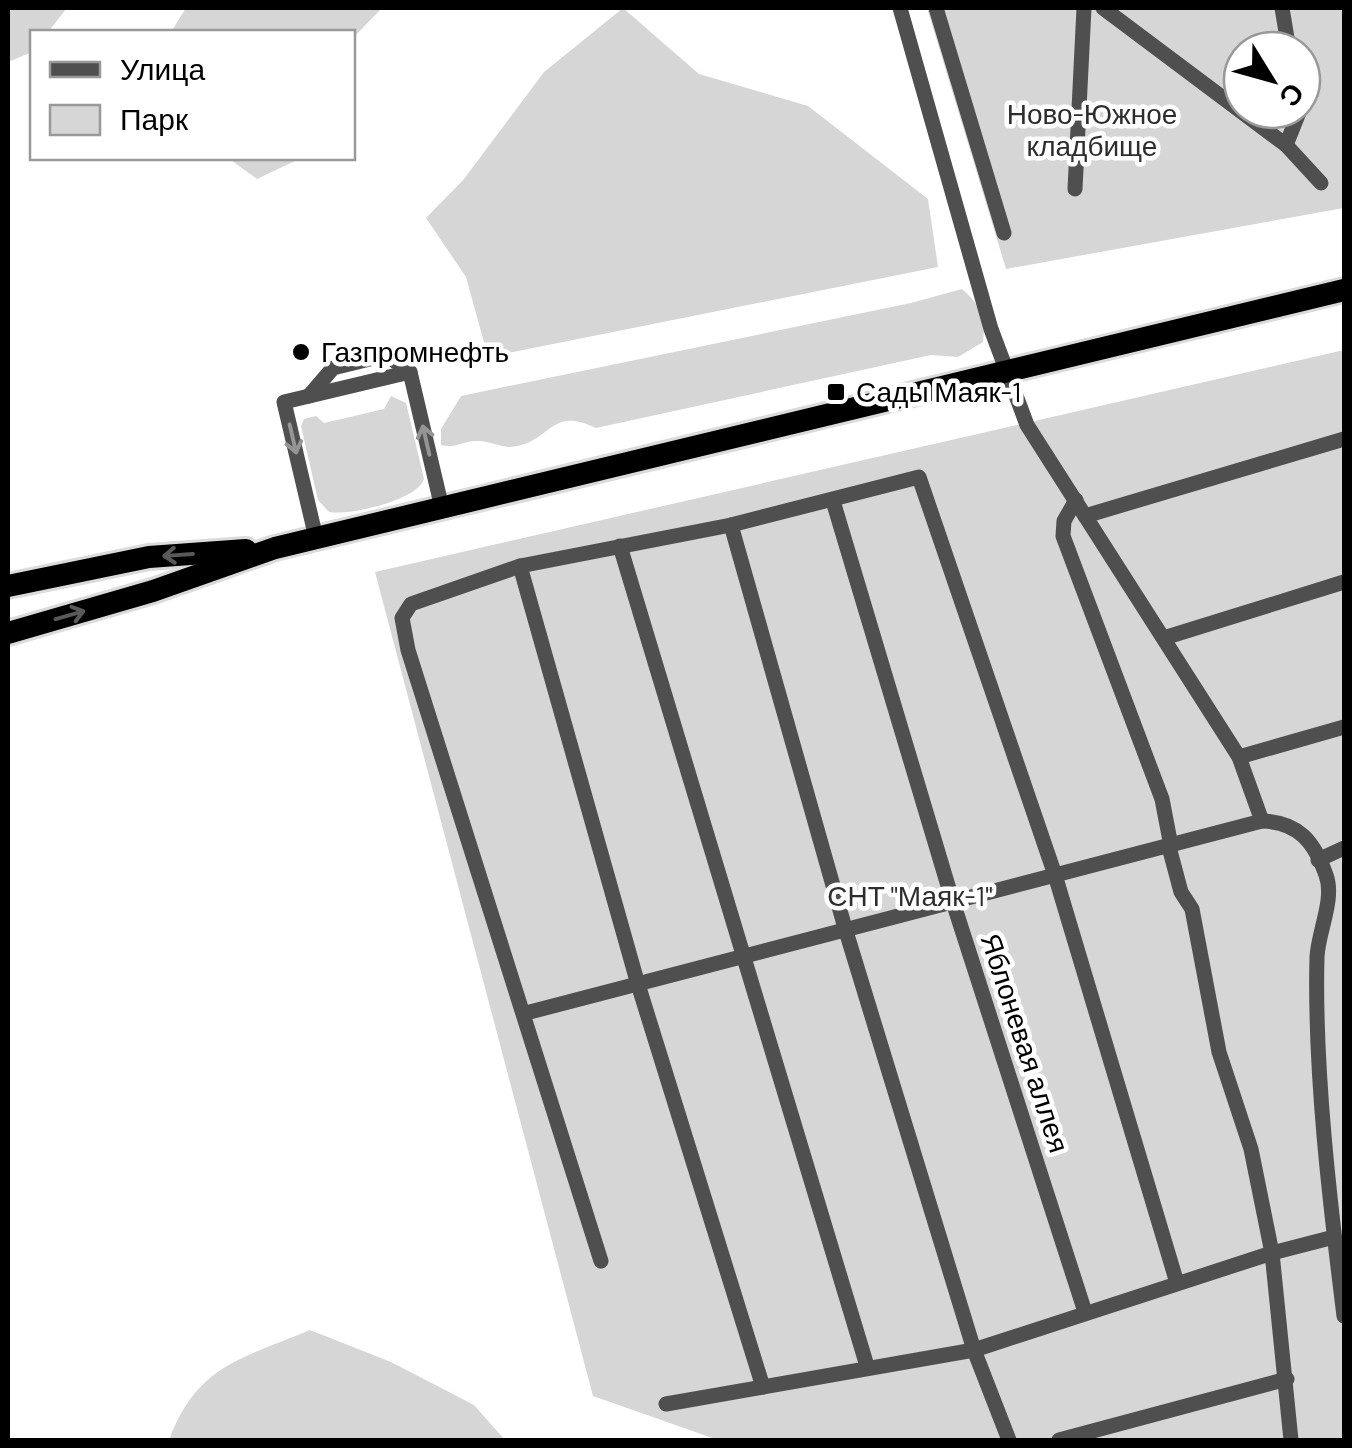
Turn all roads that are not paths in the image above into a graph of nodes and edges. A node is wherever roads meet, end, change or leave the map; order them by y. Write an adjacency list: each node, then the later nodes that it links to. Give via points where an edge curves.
1 (900, 8): 11 (lane)
2 (936, 8): 9 (lane)
3 (1084, 8): 8 (lane)
4 (1104, 8): 6 (lane)
5 (1292, 130): 6 (lane)
6 (1286, 145): 7 (lane)
7 (1321, 183)
8 (1075, 189)
9 (1004, 234)
10 (1344, 290): 11 (highway)
11 (1006, 374): 13 (lane, via 1027,425); 15 (highway)
12 (1344, 440): 16 (lane)
13 (1076, 500): 16 (lane); 29 (lane, via 1063,536 1162,799)
14 (833, 501): 17 (lane); 32 (lane, via 918,477); 33 (lane, Яблоневая аллея)
15 (442, 508): 18 (highway); 18 (lane, one-way to 18, via 410,372 309,396 284,402)
16 (1086, 516): 25 (lane)
17 (731, 525): 19 (lane); 34 (lane)
18 (316, 538): 20 (highway)
19 (620, 546): 21 (lane); 35 (lane)
20 (275, 548): 23 (highway, one-way to 23, via 149,557); 24 (highway, one-way to 20)
21 (520, 566): 36 (lane); 37 (lane, via 411,604 402,618)
22 (1344, 582): 25 (lane)
23 (8, 586)
24 (8, 633)
25 (1166, 637): 27 (lane)
26 (1344, 728): 27 (lane)
27 (1240, 756): 28 (lane)
28 (1262, 821): 29 (lane); 31 (lane, via 1292,824)
29 (1170, 847): 32 (lane); 39 (lane, via 1192,909 1218,1052 1250,1150)
30 (1344, 848): 31 (lane)
31 (1318, 860): 38 (lane, via 1329,890 1317,956)
32 (1055, 875): 33 (lane); 41 (lane)
33 (952, 899): 34 (lane); 42 (lane, Яблоневая аллея)
34 (844, 928): 35 (lane); 44 (lane)
35 (741, 955): 36 (lane); 45 (lane)
36 (638, 981): 37 (lane); 47 (lane)
37 (526, 1013): 40 (lane)
38 (1334, 1237): 39 (lane); 43 (lane)
39 (1272, 1253): 41 (lane); 46 (lane)
40 (601, 1261)
41 (1176, 1284): 42 (lane)
42 (1085, 1312): 44 (lane)
43 (1344, 1316)
44 (974, 1350): 45 (lane); 49 (lane)
45 (868, 1366): 47 (lane)
46 (1287, 1379): 50 (lane); 51 (lane)
47 (763, 1387): 48 (lane)
48 (666, 1404)
49 (1009, 1440)
50 (1059, 1440)
51 (1291, 1440)

